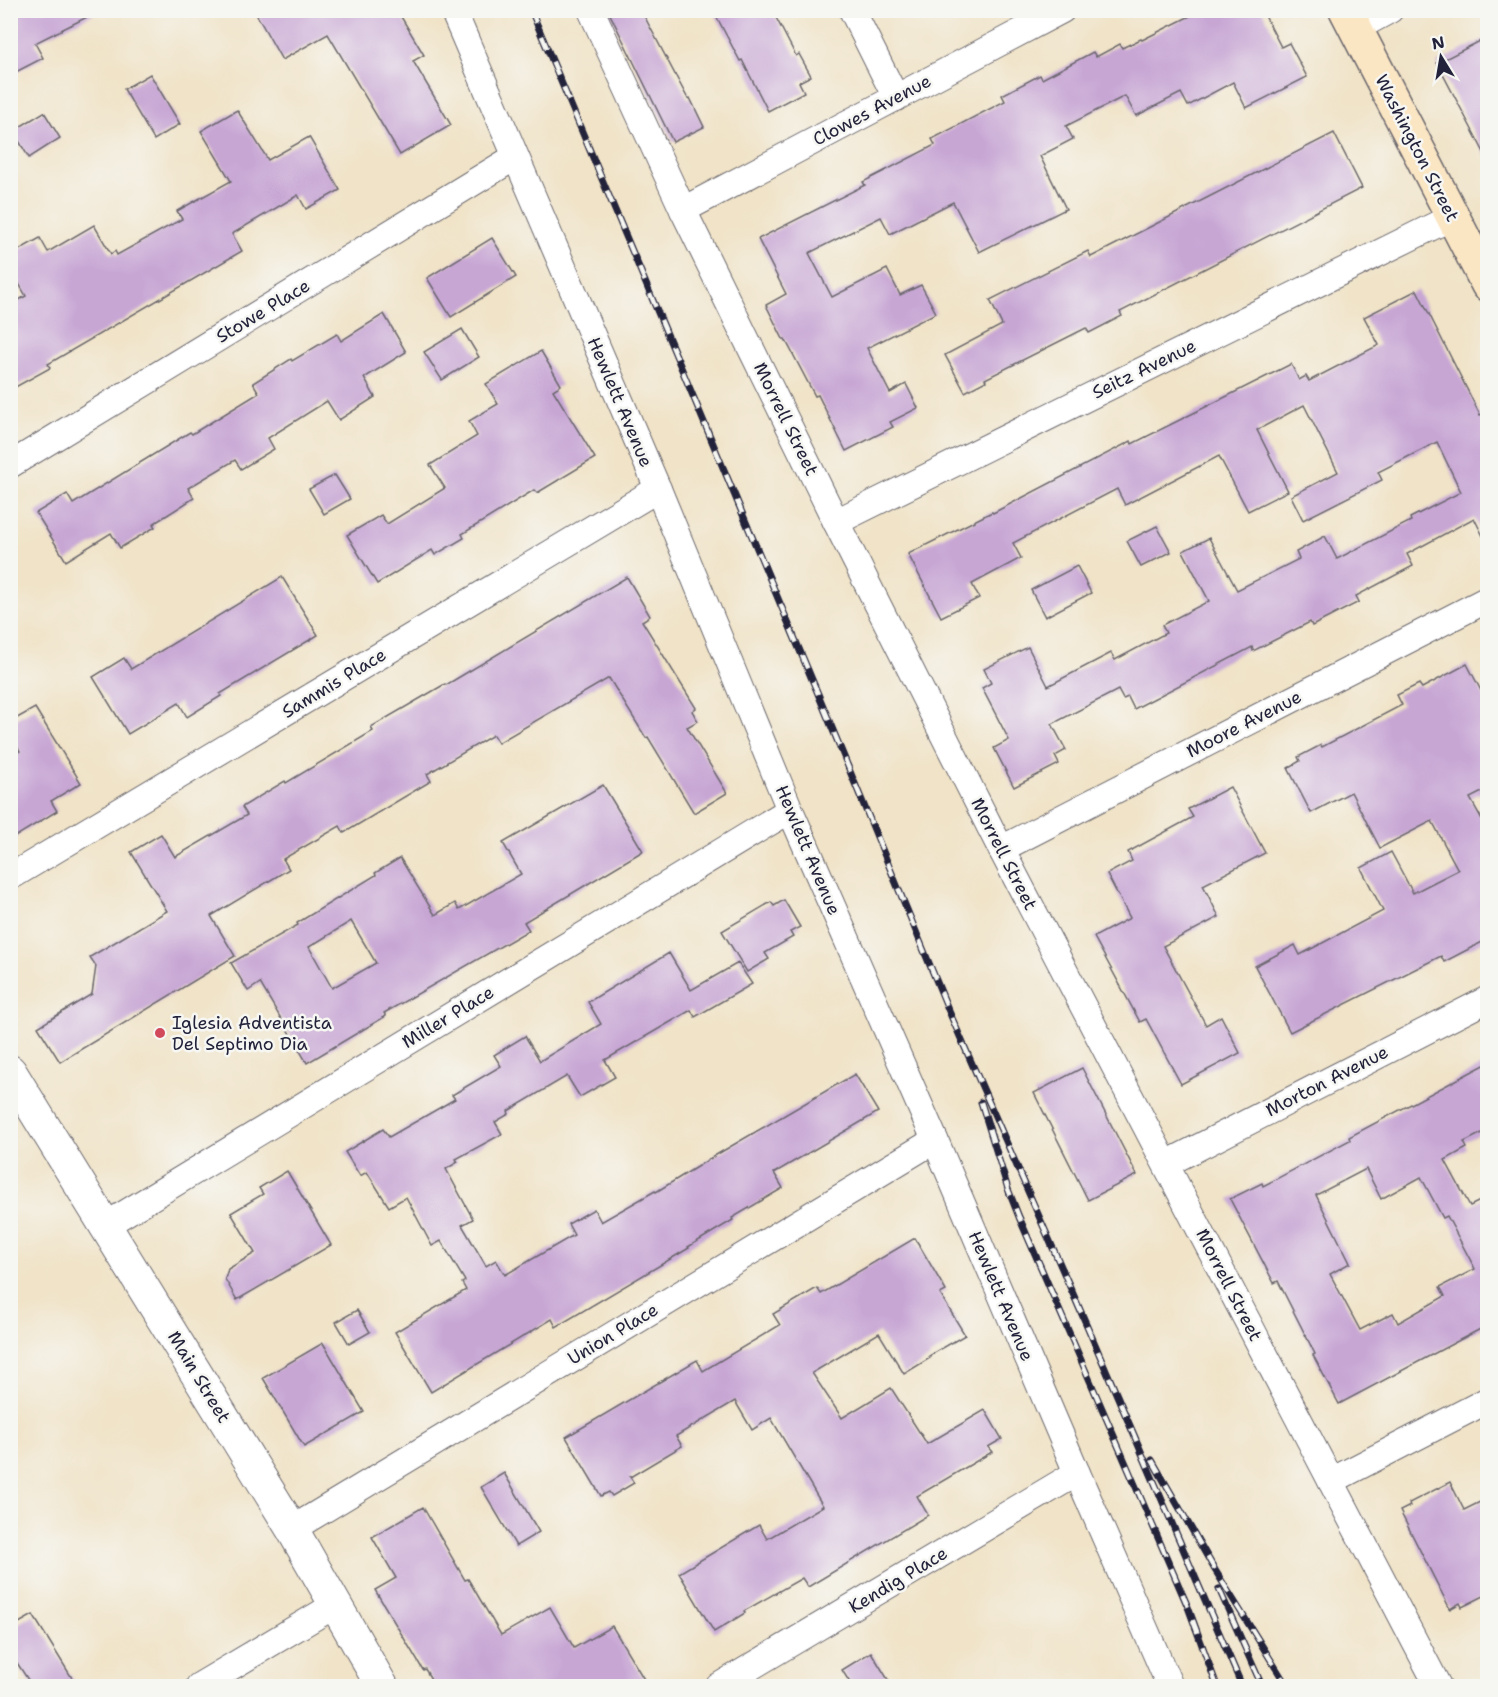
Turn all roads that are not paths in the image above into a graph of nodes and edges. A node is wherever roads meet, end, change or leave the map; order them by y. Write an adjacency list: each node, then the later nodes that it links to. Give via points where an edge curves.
1 (453, 10): 8 (street, Hewlett Avenue)
2 (591, 10): 9 (street, Morrell Street)
3 (852, 10): 7 (street)
4 (1062, 10): 7 (street, Clowes Avenue)
5 (1390, 10): 6 (street)
6 (1351, 20): 10 (main road, Washington Street)
7 (896, 98): 9 (street, Clowes Avenue)
8 (516, 157): 12 (street, Stowe Place); 13 (street, Hewlett Avenue)
9 (683, 210): 14 (street, Morrell Street)
10 (1452, 217): 11 (main road, Washington Street); 14 (street, Seitz Avenue)
11 (1488, 285)
12 (10, 465)
13 (658, 489): 16 (street, Hewlett Avenue); 18 (street, Sammis Place)
14 (836, 522): 17 (street, Morrell Street)
15 (1488, 599): 17 (street, Moore Avenue)
16 (790, 810): 21 (street, Hewlett Avenue); 23 (street, Miller Place)
17 (1001, 849): 22 (street, Morrell Street)
18 (10, 877)
19 (1488, 999): 22 (street, Morton Avenue)
20 (10, 1071): 23 (street, Main Street)
21 (935, 1140): 25 (street, Hewlett Avenue); 27 (street, Union Place)
22 (1166, 1164): 26 (street, Morrell Street)
23 (106, 1225): 27 (street, Main Street)
24 (1488, 1400): 26 (street)
25 (1077, 1473): 31 (street, Kendig Place); 32 (street, Hewlett Avenue)
26 (1330, 1481): 33 (street, Morrell Street)
27 (292, 1529): 28 (street, Main Street)
28 (335, 1605): 29 (street); 30 (street, Main Street)
29 (200, 1686)
30 (382, 1686)
31 (719, 1686)
32 (1170, 1686)
33 (1438, 1686)

